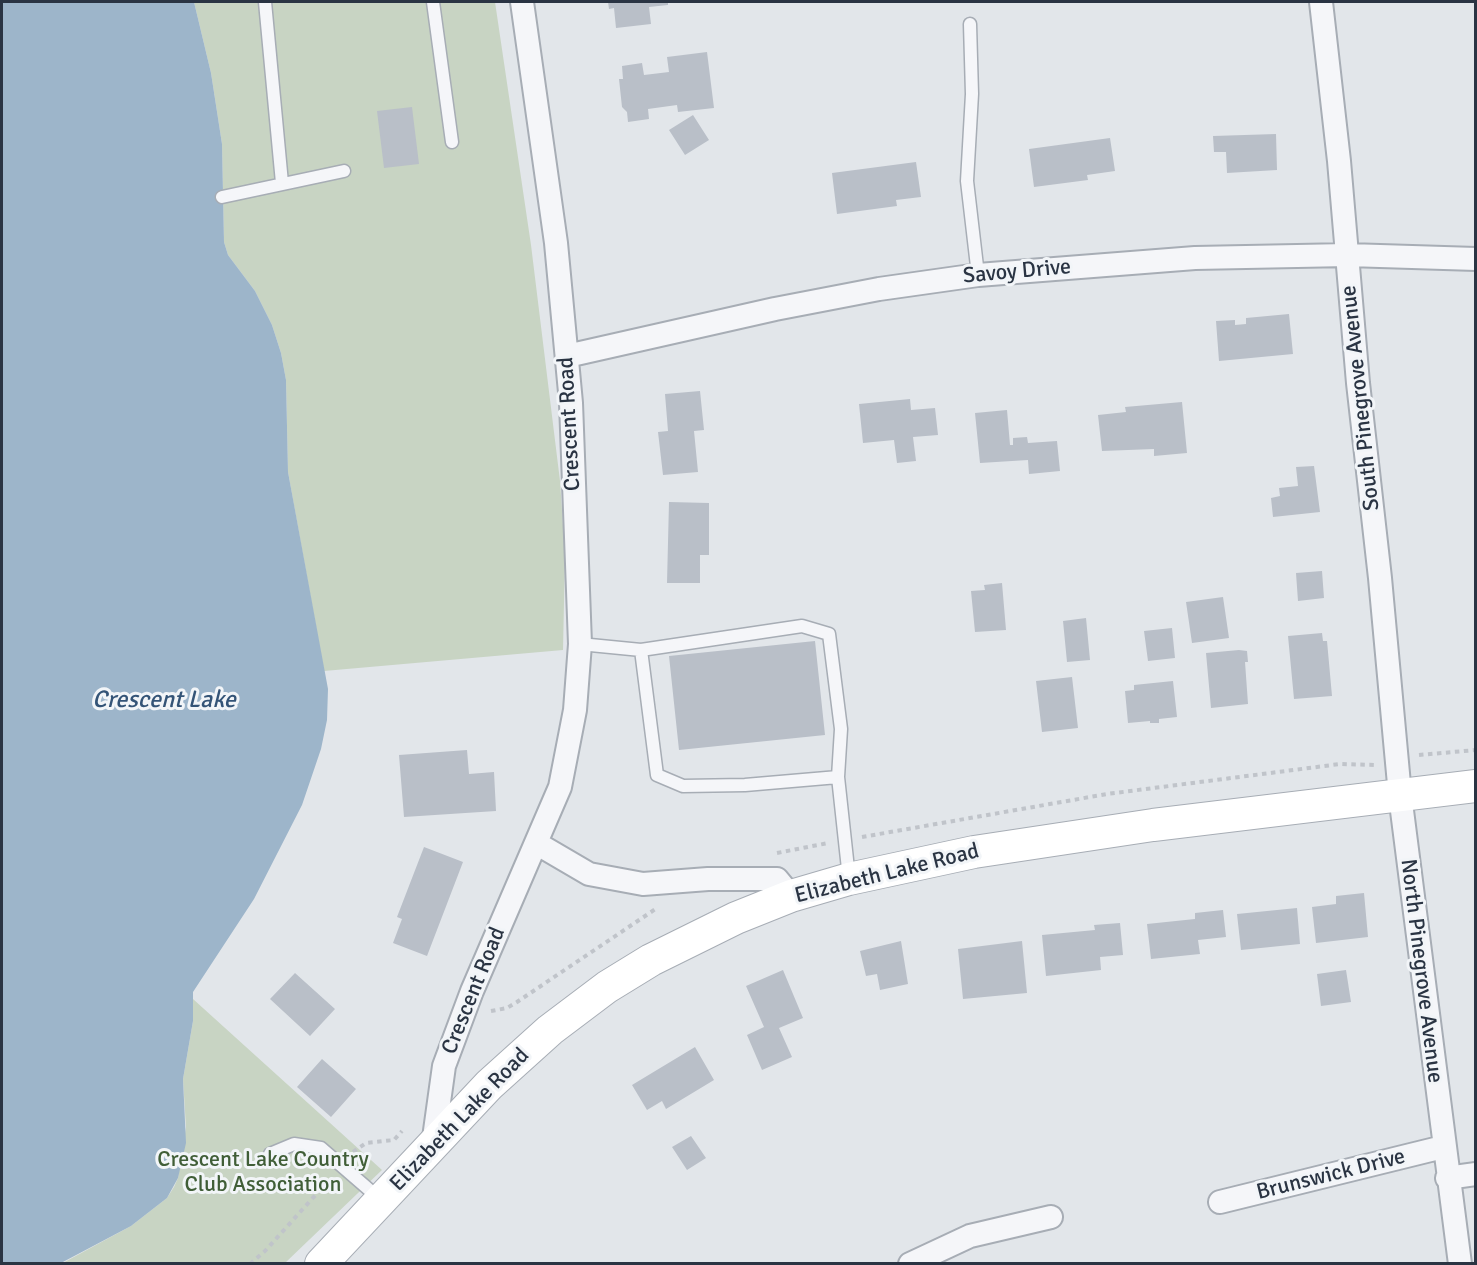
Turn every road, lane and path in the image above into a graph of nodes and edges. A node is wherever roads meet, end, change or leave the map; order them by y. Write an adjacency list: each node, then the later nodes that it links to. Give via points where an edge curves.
1 (265, 2): 8 (lane)
2 (434, 2): 6 (lane)
3 (522, 2): 13 (street, Crescent Road, via 556,243)
4 (1321, 2): 10 (street, South Pinegrove Avenue)
5 (970, 24): 12 (lane, via 968,181)
6 (452, 142)
7 (344, 171): 8 (lane)
8 (282, 183): 9 (lane)
9 (222, 197)
10 (1348, 255): 11 (street, Savoy Drive); 12 (street, Savoy Drive, via 1195,258); 18 (street, South Pinegrove Avenue)
11 (1476, 259)
12 (978, 275): 13 (street, Savoy Drive, via 776,309)
13 (567, 356): 14 (street, Crescent Road)
14 (580, 644): 15 (lane); 19 (street, Crescent Road, via 575,710 560,787)
15 (641, 650): 16 (lane, via 657,775 683,786); 16 (lane, via 802,626 828,634 841,729)
16 (838, 777): 20 (lane)
17 (1476, 786): 18 (street, Elizabeth Lake Road)
18 (1400, 795): 20 (street, Elizabeth Lake Road, via 1052,839); 23 (street, North Pinegrove Avenue)
19 (536, 843): 21 (street, via 589,874 643,884 777,879); 22 (street, Crescent Road, via 444,1066)
20 (849, 879): 21 (street, Elizabeth Lake Road)
21 (791, 896): 22 (street, Elizabeth Lake Road, via 698,935 607,987 519,1057)
22 (433, 1145): 27 (street, Elizabeth Lake Road)
23 (1443, 1148): 26 (street, North Pinegrove Avenue); 28 (street, Brunswick Drive)
24 (270, 1154): 27 (lane, via 294,1144 321,1148)
25 (1476, 1174): 26 (street)
26 (1447, 1178): 32 (street)
27 (382, 1200): 30 (street, Elizabeth Lake Road)
28 (1220, 1202)
29 (1051, 1217): 31 (street, via 970,1236)
30 (321, 1263)
31 (910, 1263)
32 (1460, 1263)

